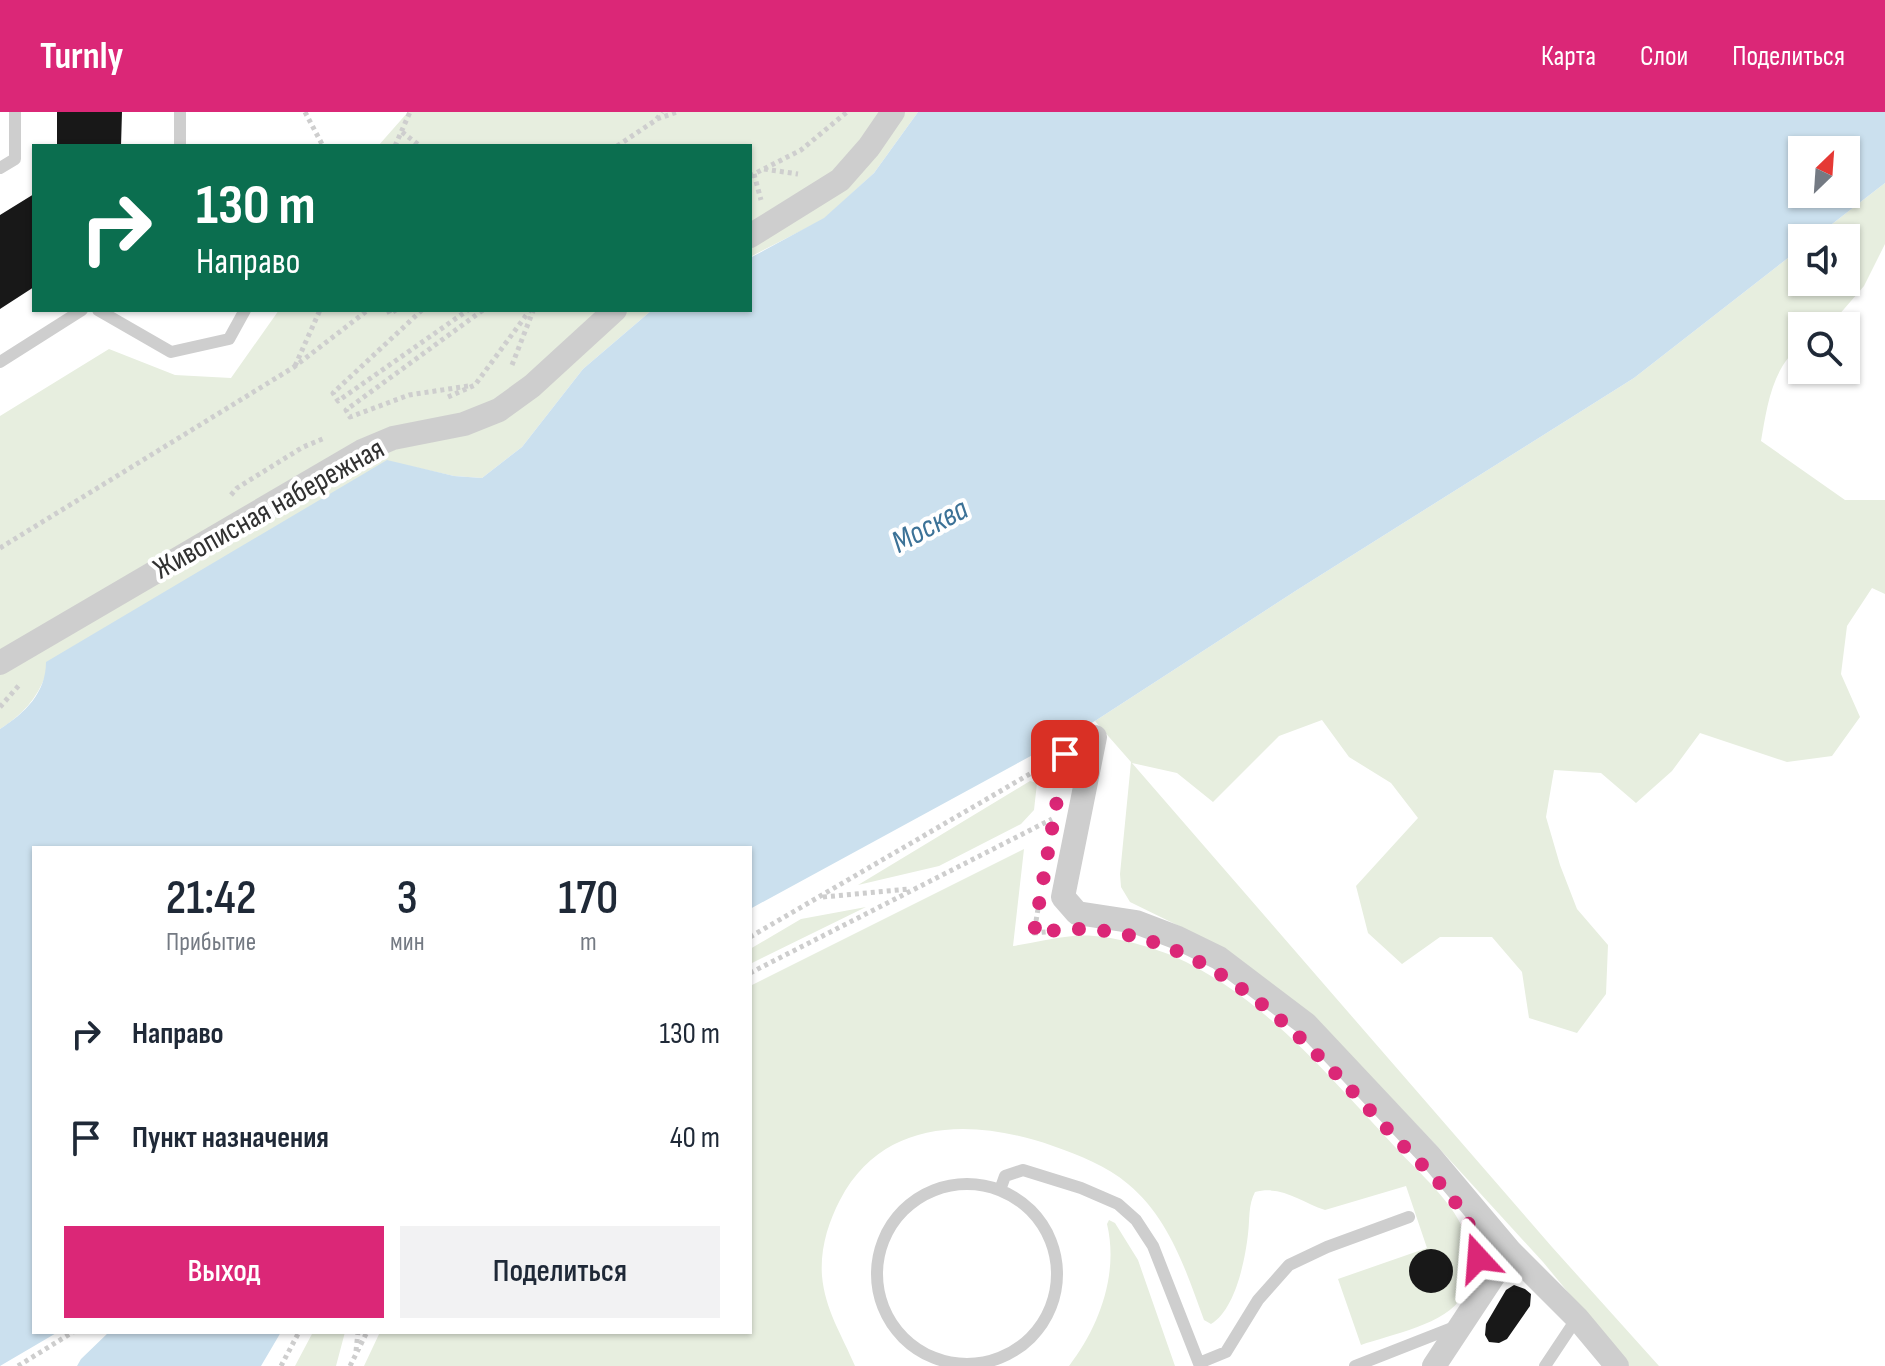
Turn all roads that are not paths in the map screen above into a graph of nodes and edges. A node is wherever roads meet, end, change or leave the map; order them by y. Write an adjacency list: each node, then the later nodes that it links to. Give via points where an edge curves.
1 (15, 112): 5 (lane, via 15,159)
2 (180, 112): 4 (lane)
3 (893, 112): 6 (street, via 840,180)
4 (180, 144)
5 (0, 168)
6 (752, 235)
7 (79, 312): 11 (lane)
8 (101, 312): 9 (lane, via 171,352 229,339)
9 (244, 312)
10 (613, 312): 12 (street, Живописная набережная, via 499,410 362,451)
11 (0, 362)
12 (0, 663)
13 (1095, 737): 16 (street, via 1063,897 1077,913 1136,922 1219,958 1306,1024)
14 (1000, 1190): 19 (lane, via 1030,1209 1050,1238 1058,1272 1052,1308 1032,1338 1003,1358 968,1366); 19 (lane, via 964,1183 930,1190 901,1211 882,1241 875,1276 883,1311 902,1339); 20 (lane, via 1005,1176 1023,1170 1118,1204 1153,1246)
15 (1409, 1217): 20 (lane, via 1289,1265 1258,1300 1226,1352)
16 (1510, 1251): 17 (street); 18 (street)
17 (1577, 1318): 23 (lane); 24 (street)
18 (1459, 1325): 21 (lane); 22 (street)
19 (932, 1363)
20 (1200, 1365)
21 (1355, 1366)
22 (1434, 1366)
23 (1545, 1366)
24 (1617, 1366)

